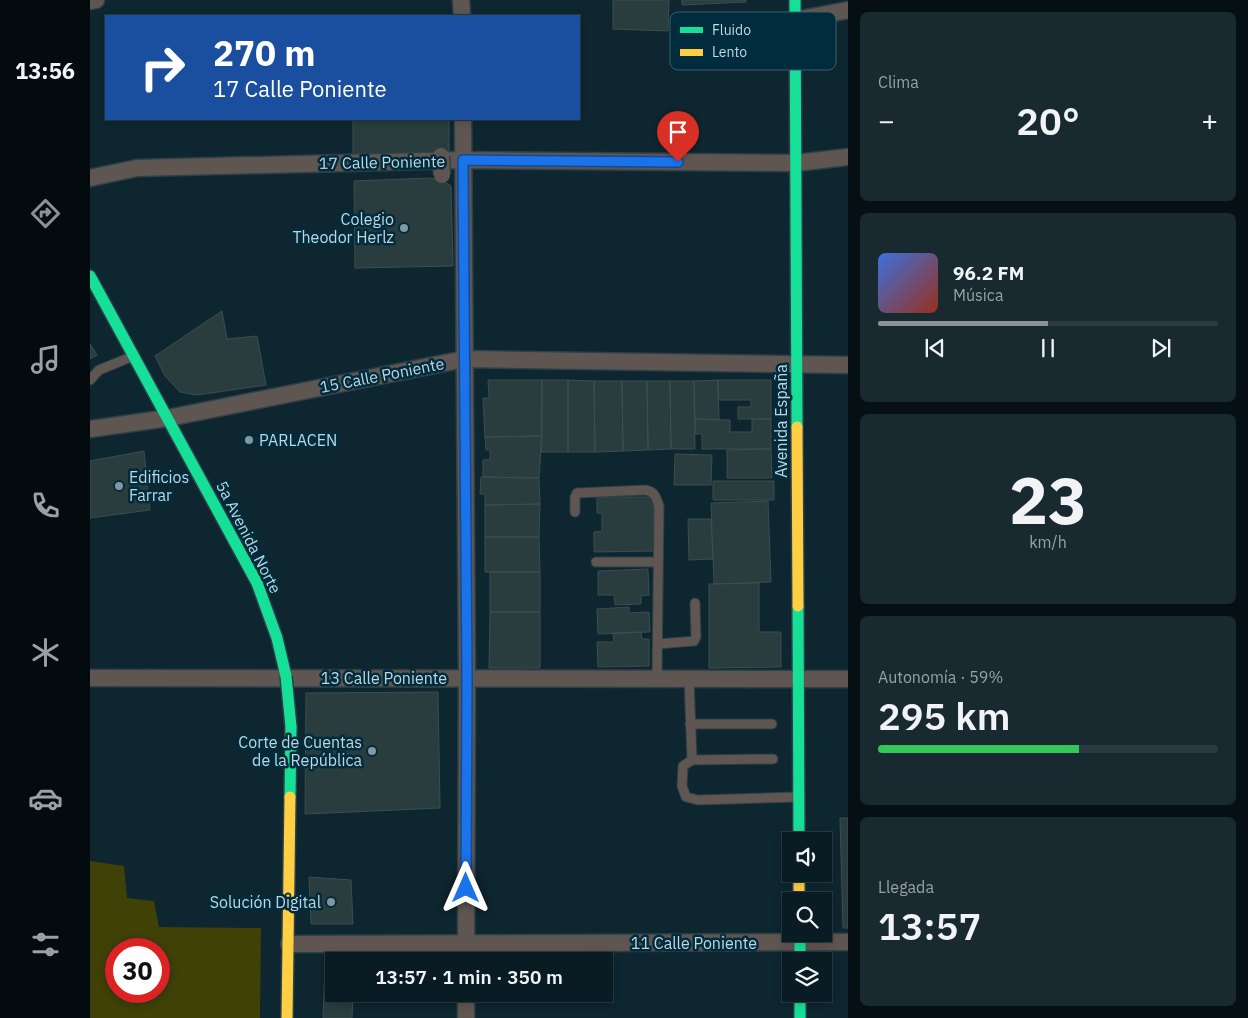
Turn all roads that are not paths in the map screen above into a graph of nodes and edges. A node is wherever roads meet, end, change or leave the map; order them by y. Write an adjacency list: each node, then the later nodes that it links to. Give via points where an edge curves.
1 (96, 0): 3 (street)
2 (462, 0): 4 (street)
3 (90, 1)
4 (462, 15)
5 (795, 70): 10 (main road, Avenida España)
6 (463, 120): 9 (street)
7 (441, 156): 12 (street, bridge)
8 (848, 157): 10 (street, 17 Calle Poniente)
9 (463, 160): 10 (street, 17 Calle Poniente); 11 (street, 17 Calle Poniente, via 137,168); 16 (street)
10 (796, 163): 17 (main road, Avenida España)
11 (90, 178)
12 (442, 180)
13 (90, 276): 14 (main road, 5a Avenida Norte)
14 (93, 289): 15 (main road, 5a Avenida Norte)
15 (134, 356): 19 (lane, via 99,370); 20 (main road, 5a Avenida Norte)
16 (465, 359): 17 (street, 15 Calle Poniente); 20 (street, 15 Calle Poniente); 28 (street)
17 (797, 363): 18 (street, 15 Calle Poniente); 31 (main road, Avenida España)
18 (848, 365)
19 (91, 377)
20 (168, 418): 21 (street, 15 Calle Poniente); 42 (main road, 5a Avenida Norte, bridge, via 257,583 282,660 291,727)
21 (90, 429)
22 (576, 512): 24 (lane, via 577,493 652,491 659,506)
23 (596, 562): 24 (lane)
24 (658, 562): 26 (lane)
25 (695, 603): 26 (lane, via 694,641)
26 (658, 644): 29 (lane)
27 (90, 678): 28 (street, 13 Calle Poniente)
28 (467, 678): 29 (street, 13 Calle Poniente); 43 (street)
29 (657, 679): 30 (street, 13 Calle Poniente)
30 (689, 679): 31 (street, 13 Calle Poniente); 33 (lane)
31 (798, 679): 32 (street, 13 Calle Poniente); 37 (main road, Avenida España)
32 (848, 679)
33 (690, 724): 34 (lane); 36 (lane)
34 (772, 724)
35 (773, 759): 36 (lane)
36 (692, 760): 37 (lane, via 683,766 682,786 686,797 698,800)
37 (799, 797): 38 (main road, Avenida España)
38 (799, 832)
39 (782, 938): 43 (street, 11 Calle Poniente)
40 (832, 941): 41 (street, 11 Calle Poniente)
41 (848, 942)
42 (289, 944): 43 (street, 11 Calle Poniente); 47 (main road, 5a Avenida Norte)
43 (466, 945): 44 (street)
44 (466, 952)
45 (466, 1002): 48 (street)
46 (800, 1002): 49 (main road)
47 (288, 1018)
48 (466, 1018)
49 (800, 1018)

